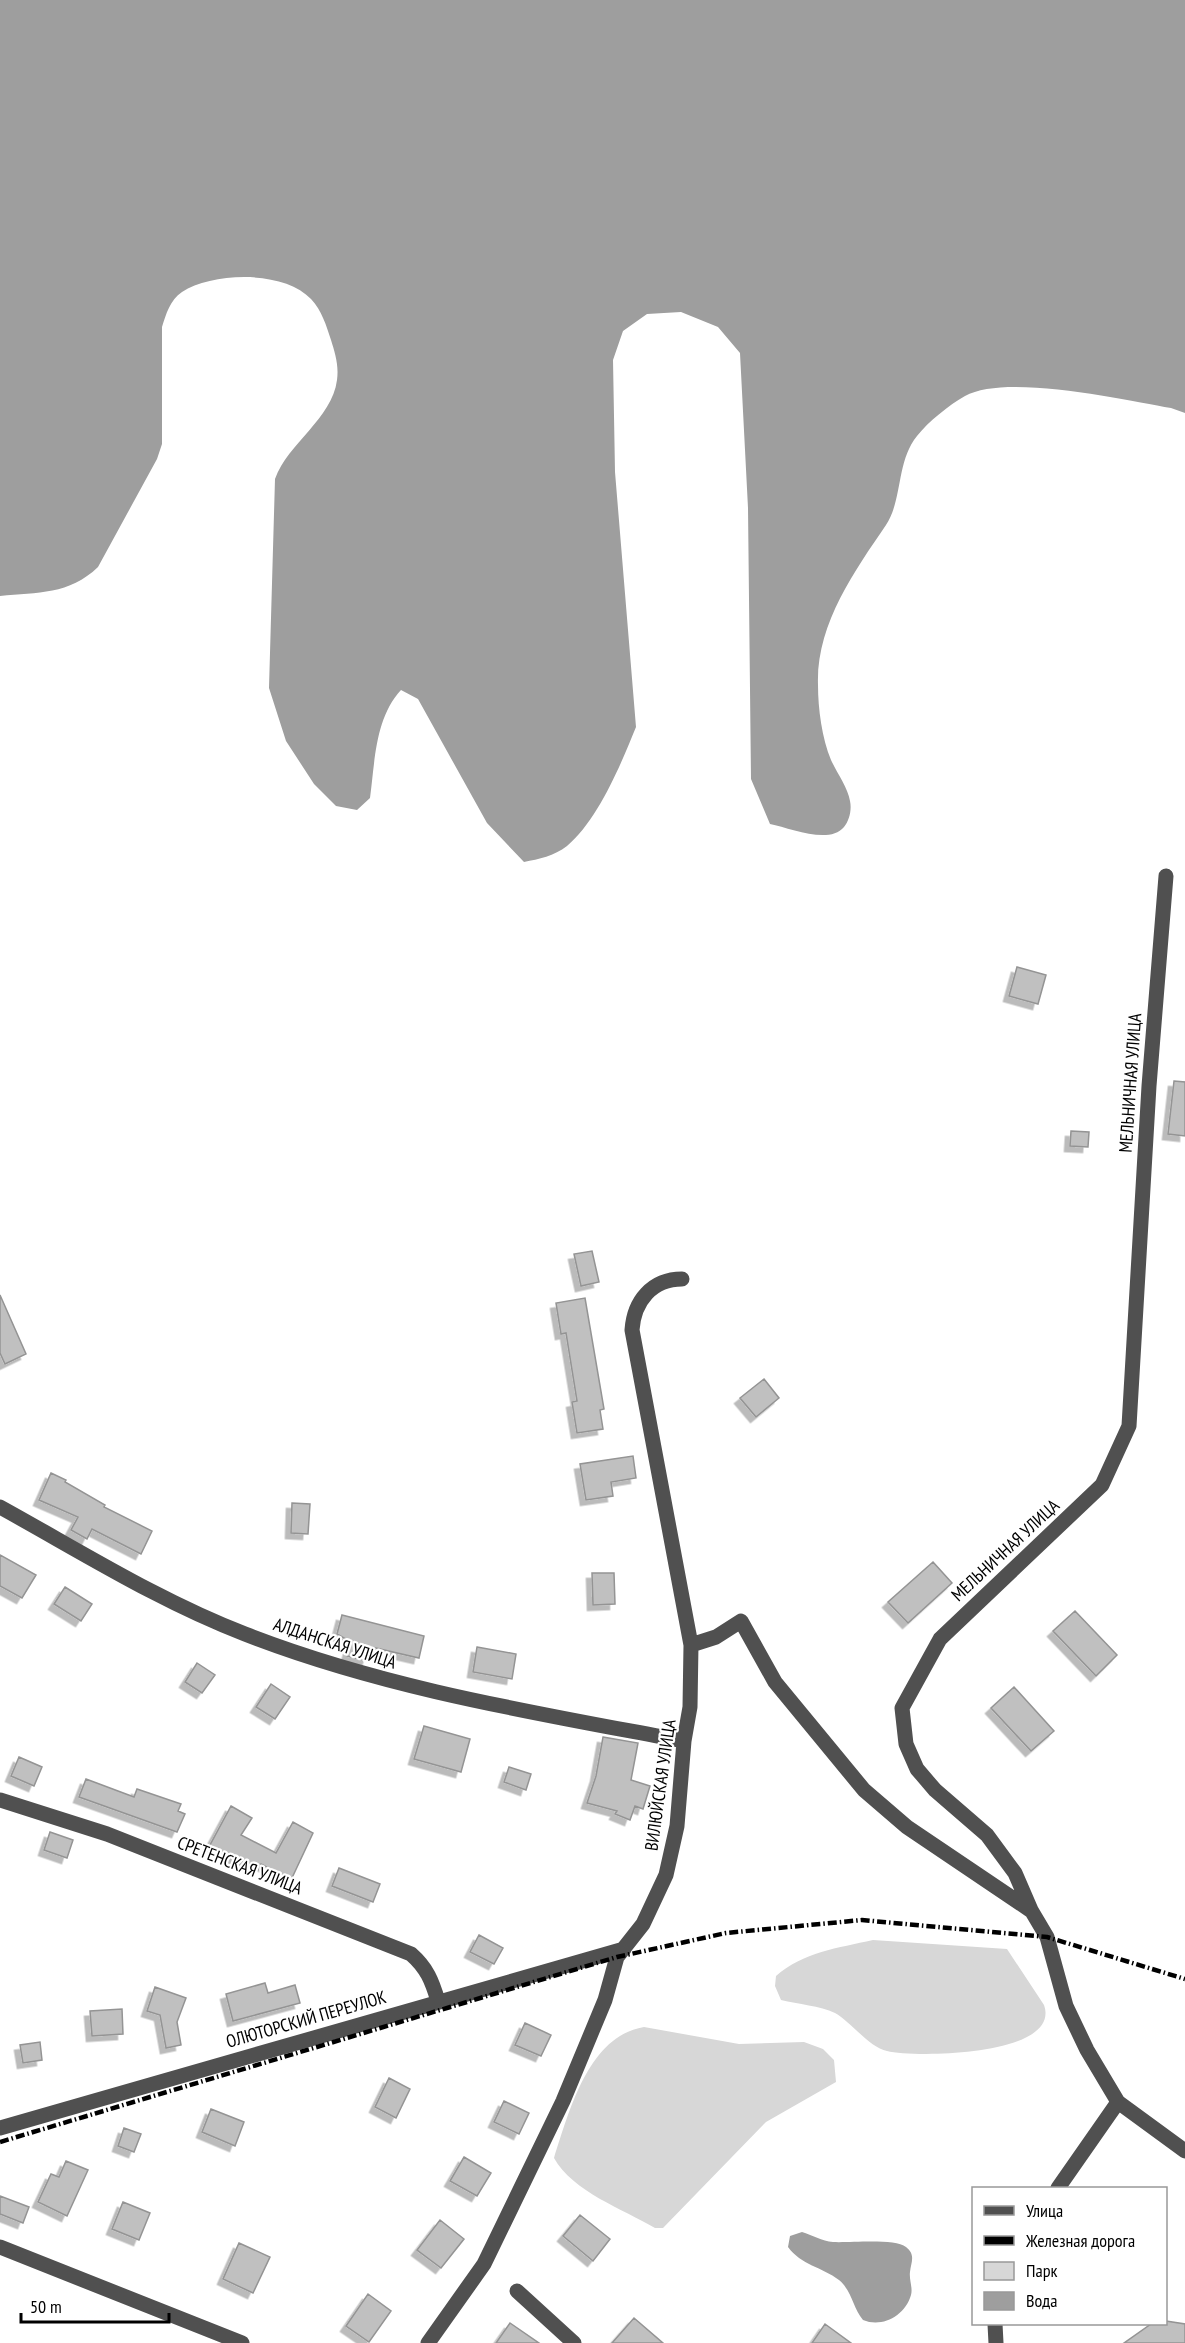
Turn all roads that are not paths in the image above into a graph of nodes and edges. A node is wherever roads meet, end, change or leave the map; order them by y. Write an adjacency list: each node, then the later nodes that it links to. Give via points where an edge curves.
1 (1166, 876): 7 (street, МЕЛЬНИЧНАЯ УЛИЦА, via 1129,1426 1102,1485 940,1639 902,1708 906,1743 917,1770 987,1835 1015,1873)
2 (682, 1279): 4 (street, ВИЛЮЙСКАЯ УЛИЦА, via 665,1281 649,1290 636,1311 632,1330)
3 (0, 1507): 5 (street, АЛДАНСКАЯ УЛИЦА, via 181,1607 332,1665 417,1688)
4 (691, 1645): 5 (street, ВИЛЮЙСКАЯ УЛИЦА, via 690,1707); 7 (street, via 716,1637 741,1621 775,1682 864,1790 907,1827)
5 (684, 1741): 8 (street, ВИЛЮЙСКАЯ УЛИЦА, via 677,1826 666,1875 643,1924)
6 (0, 1800): 9 (street, СРЕТЕНСКАЯ УЛИЦА, via 107,1834 411,1954 432,1979)
7 (1031, 1910): 10 (street, МЕЛЬНИЧНАЯ УЛИЦА, via 1047,1936 1066,2007)
8 (624, 1949): 9 (street, ОЛЮТОРСКИЙ ПЕРЕУЛОК); 18 (street, ВИЛЮЙСКАЯ УЛИЦА, via 617,1957 605,2000 563,2101 489,2254)
9 (438, 2001): 11 (street, ОЛЮТОРСКИЙ ПЕРЕУЛОК)
10 (1118, 2102): 12 (street, МЕЛЬНИЧНАЯ УЛИЦА); 13 (street)
11 (0, 2128)
12 (1185, 2151)
13 (1059, 2187)
14 (0, 2247): 17 (street)
15 (517, 2291): 19 (street)
16 (994, 2325): 20 (street)
17 (242, 2343)
18 (428, 2343)
19 (574, 2343)
20 (996, 2343)

